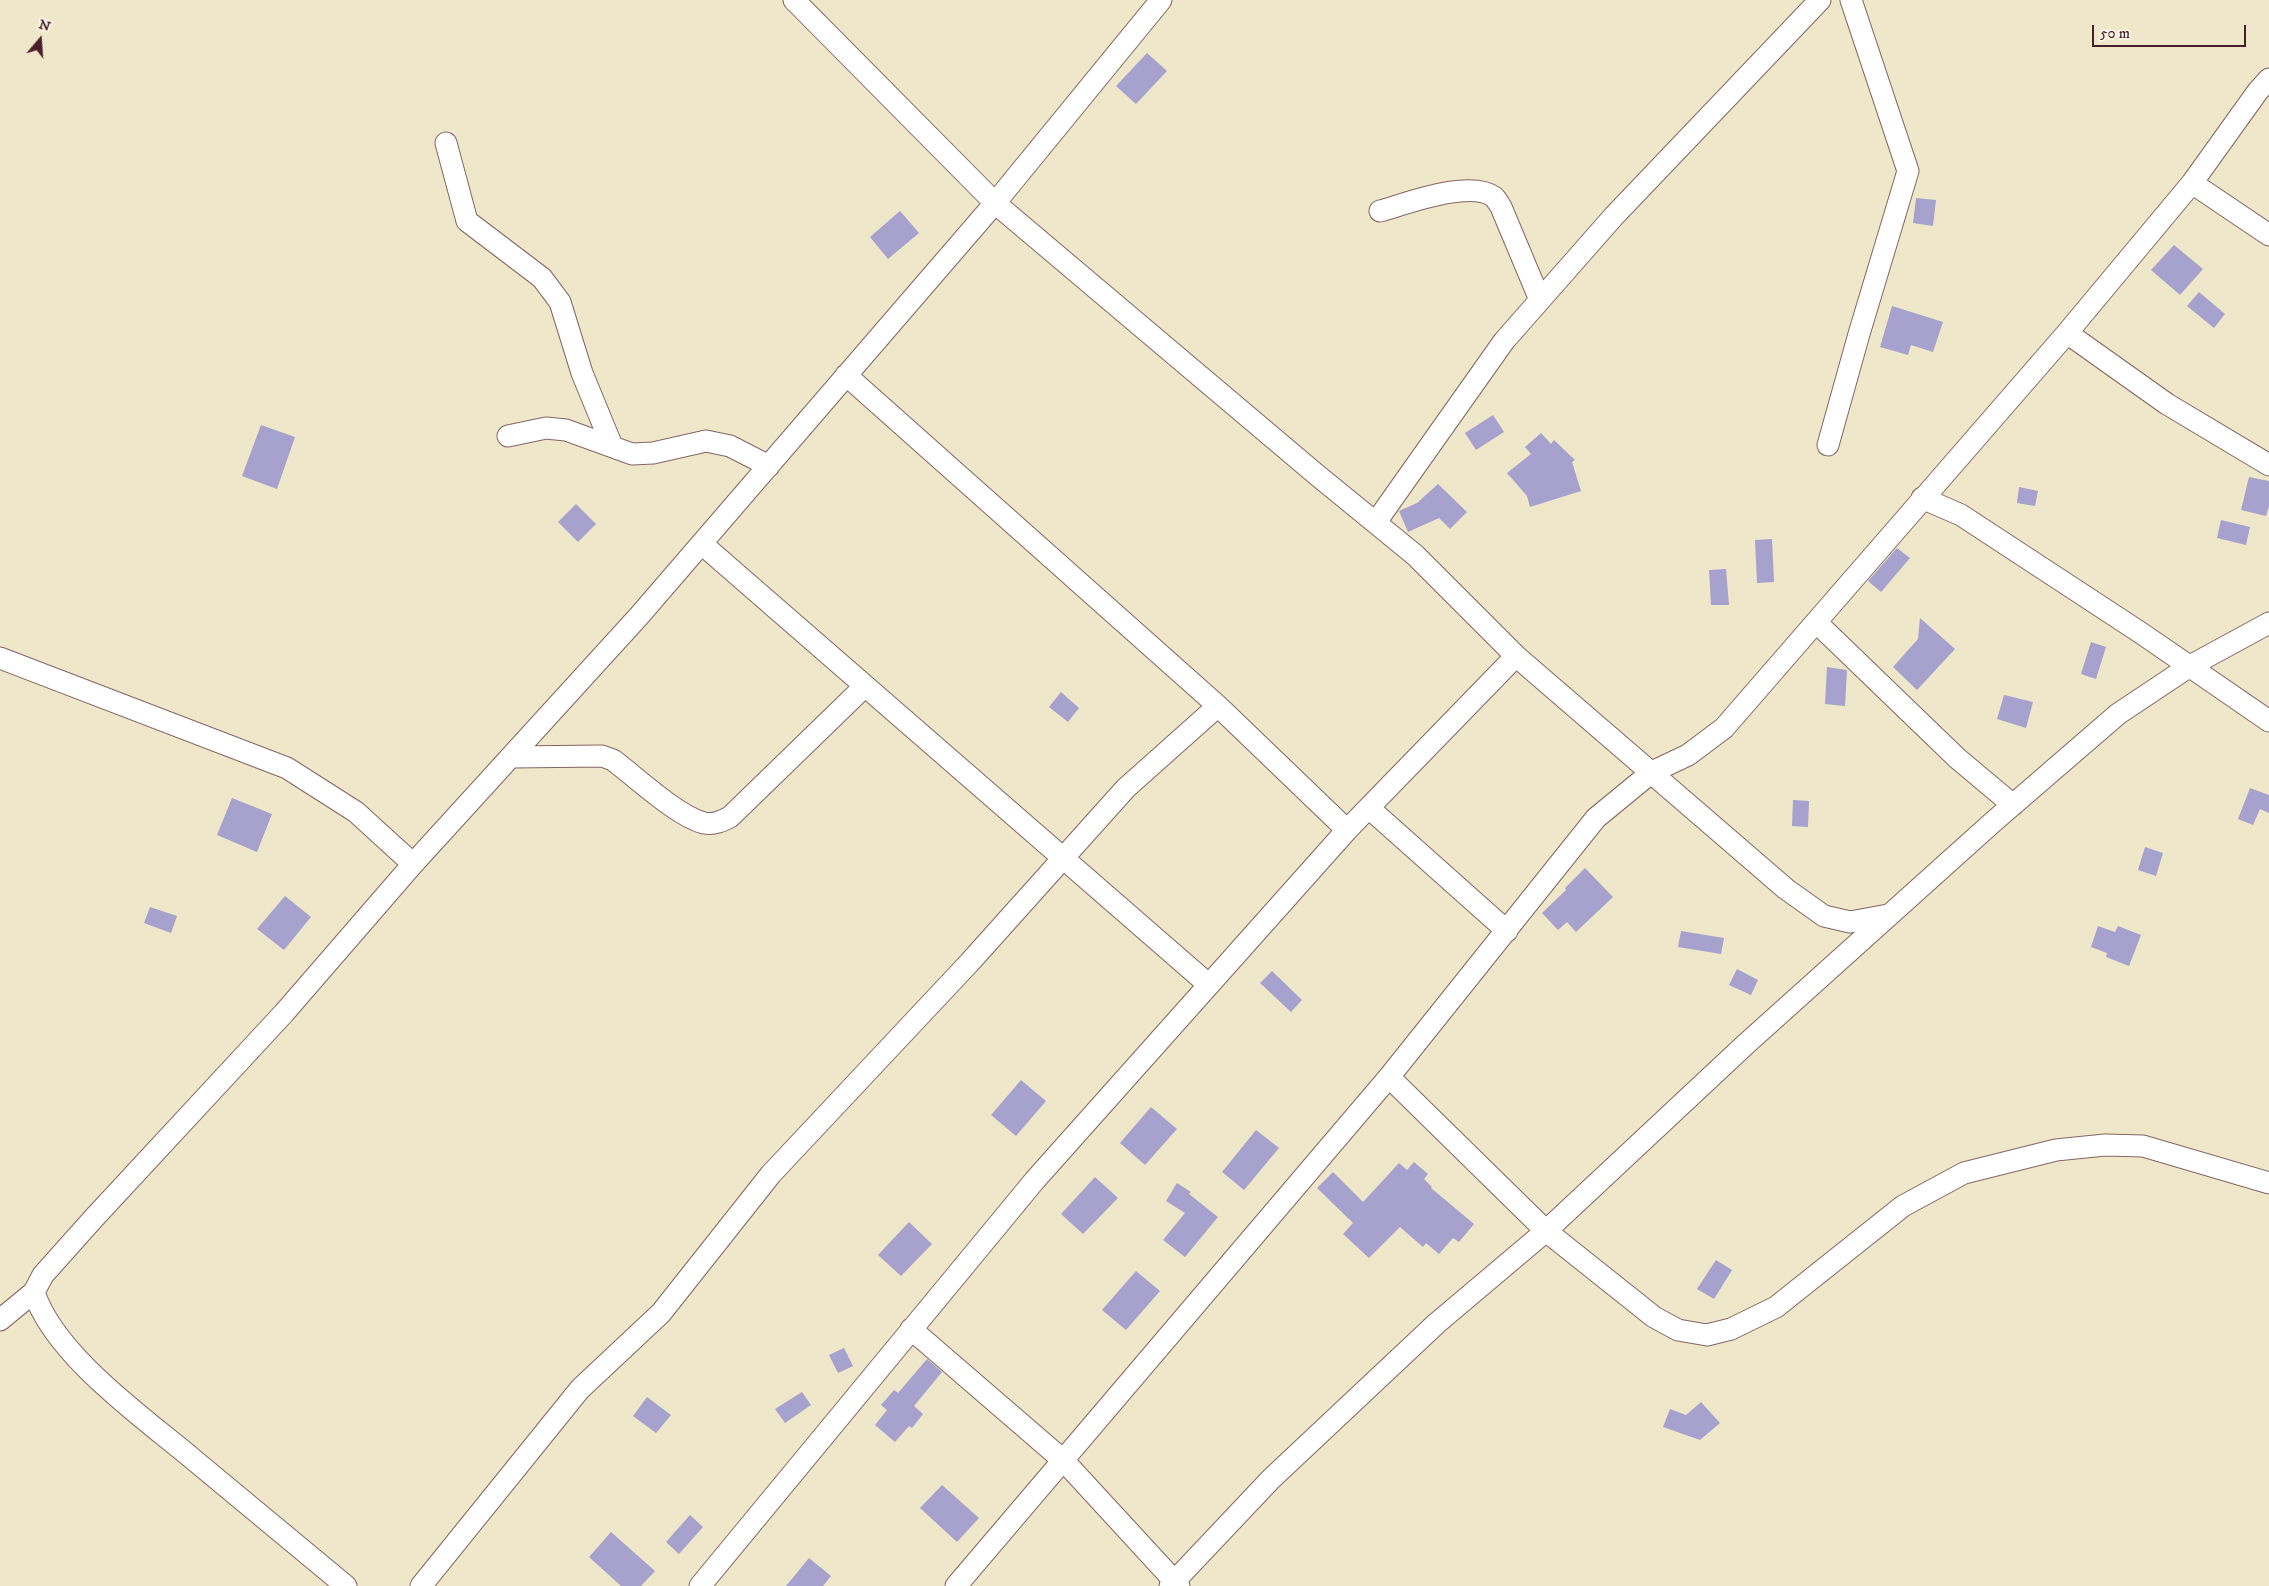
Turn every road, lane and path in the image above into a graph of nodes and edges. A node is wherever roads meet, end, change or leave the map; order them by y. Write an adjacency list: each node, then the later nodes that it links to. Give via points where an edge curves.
1 (794, 0): 8 (street)
2 (1161, 0): 8 (street)
3 (1820, 0): 11 (street, via 1614,216)
4 (1851, 0): 15 (street, via 1908,171)
5 (2269, 79): 7 (street)
6 (446, 143): 16 (street, via 467,221 542,278 560,302 582,373)
7 (2192, 183): 10 (street); 12 (street)
8 (995, 203): 13 (street); 20 (street)
9 (1380, 211): 11 (street, via 1448,193 1482,192 1494,197)
10 (2269, 235)
11 (1540, 300): 20 (street, via 1504,341)
12 (2067, 333): 17 (street, via 2167,404); 19 (street)
13 (846, 375): 18 (street); 28 (street)
14 (508, 436): 16 (street, via 546,428 566,430)
15 (1828, 445)
16 (612, 446): 18 (street, via 632,454 653,453 706,441 730,446)
17 (2269, 465)
18 (769, 466): 21 (street)
19 (1922, 498): 22 (street); 26 (street, via 1960,515)
20 (1376, 522): 24 (street, via 1415,554)
21 (702, 544): 27 (street); 30 (street)
22 (1816, 622): 31 (street, via 1724,728 1688,755); 32 (street, via 1957,758)
23 (2269, 623): 26 (street)
24 (1516, 656): 31 (street); 33 (street)
25 (0, 658): 36 (street, via 287,768 356,812)
26 (2190, 666): 29 (street); 32 (street, via 2118,714)
27 (865, 686): 30 (street, via 730,818 718,823 705,823 686,816 613,760 602,756); 35 (street)
28 (1218, 706): 34 (street); 35 (street, via 1126,788)
29 (2269, 721)
30 (511, 756): 36 (street)
31 (1652, 772): 37 (street, via 1786,889 1824,916 1850,922); 38 (street, via 1596,818)
32 (2012, 805): 37 (street)
33 (1369, 808): 34 (street); 38 (street)
34 (1347, 830): 39 (street)
35 (1063, 859): 39 (street); 49 (street, via 771,1174 661,1314 580,1389)
36 (413, 864): 43 (street, via 284,1013 43,1275)
37 (1889, 915): 42 (street)
38 (1506, 931): 40 (street)
39 (1209, 985): 45 (street, via 1035,1180)
40 (1389, 1077): 42 (street); 46 (street)
41 (2269, 1183): 42 (street, via 2143,1146 2105,1145 2056,1150 1964,1173 1903,1206 1776,1307 1731,1329 1707,1335 1678,1330 1654,1317)
42 (1546, 1231): 47 (street, via 1437,1323 1278,1472)
43 (34, 1292): 44 (street); 48 (street, via 38,1307 74,1354 114,1394)
44 (0, 1320)
45 (911, 1329): 46 (street); 50 (street)
46 (1064, 1461): 47 (street); 51 (street)
47 (1174, 1584)
48 (346, 1586)
49 (421, 1586)
50 (700, 1586)
51 (956, 1586)

